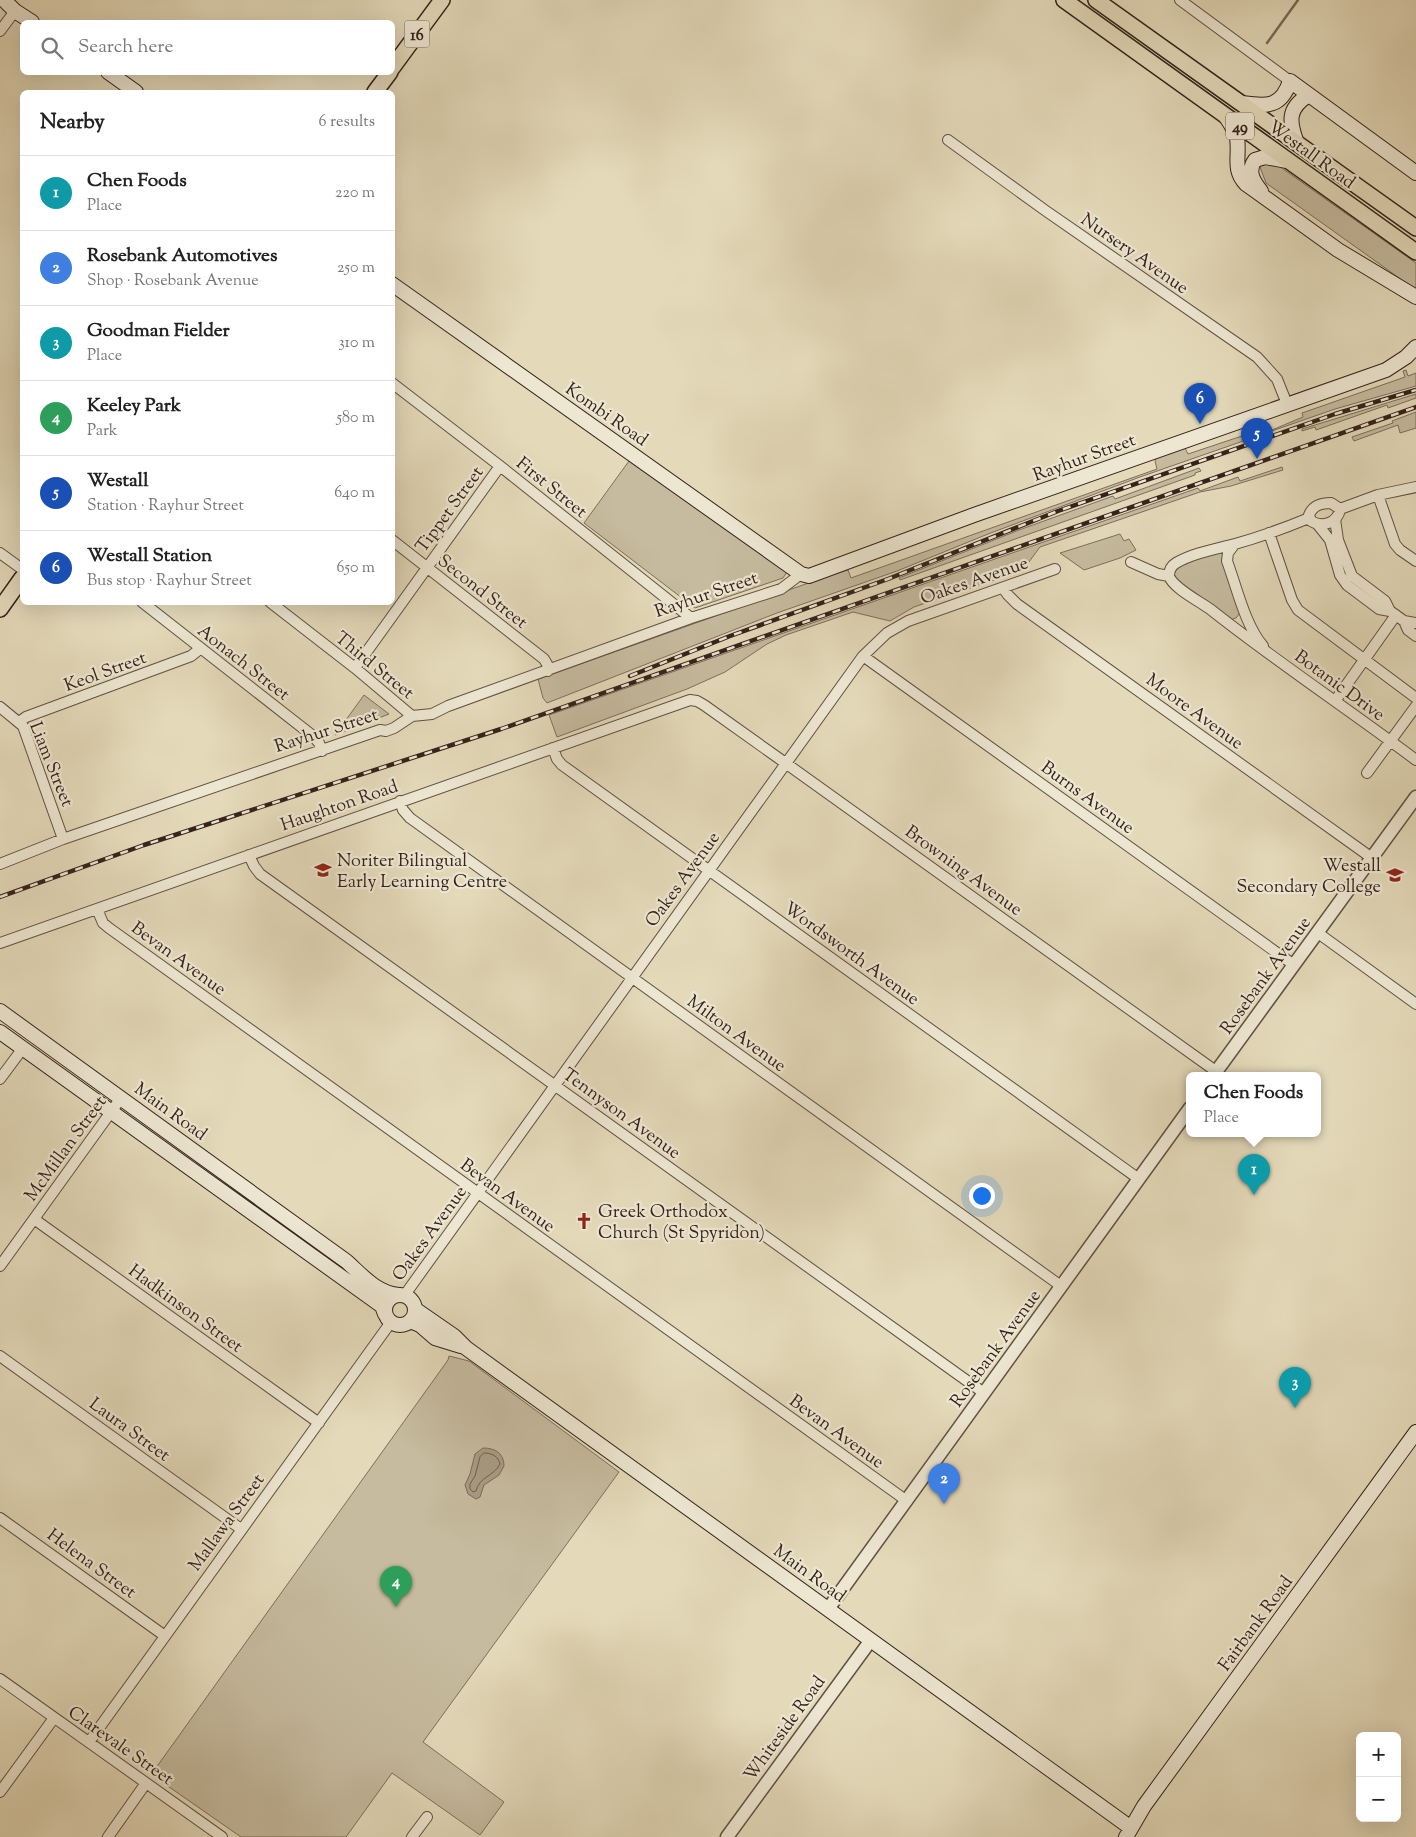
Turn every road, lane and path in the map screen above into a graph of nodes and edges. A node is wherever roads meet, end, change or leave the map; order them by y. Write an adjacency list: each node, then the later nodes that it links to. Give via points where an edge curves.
1 (4, 0): 7 (main road)
2 (432, 0): 10 (main road, 16)
3 (442, 0): 11 (main road, 16)
4 (1064, 0): 21 (main road, Westall Road / 49)
5 (1096, 0): 20 (main road, Westall Road / 49)
6 (1180, 0): 15 (street)
7 (15, 11): 8 (main road); 9 (street)
8 (29, 20)
9 (0, 32)
10 (395, 51)
11 (395, 64)
12 (112, 75): 16 (main road)
13 (378, 75): 17 (main road)
14 (388, 75): 18 (main road)
15 (1290, 81): 19 (main road); 20 (main road, via 1286,92 1276,102 1264,105)
16 (133, 90)
17 (366, 90)
18 (376, 90)
19 (1309, 95): 23 (main road, via 1299,102 1292,114 1291,124); 25 (main road)
20 (1241, 102): 23 (main road, Westall Road / 49)
21 (1224, 114): 24 (main road, Westall Road / 49); 26 (main road, via 1237,138 1237,164 1241,179)
22 (948, 140): 33 (street, Nursery Avenue, via 1257,357 1277,379)
23 (1297, 143): 27 (main road, Westall Road / 49)
24 (1290, 162): 26 (main road, via 1265,157 1252,164 1251,173 1256,183); 28 (main road, Westall Road / 49)
25 (1416, 173)
26 (1273, 202): 30 (main road, via 1338,250)
27 (1416, 228)
28 (1416, 252)
29 (395, 286): 52 (main road, Kombi Road)
30 (1416, 297)
31 (1416, 346): 33 (main road, Rayhur Street, via 1386,370)
32 (395, 385): 34 (street, First Street)
33 (1287, 404): 52 (main road, Rayhur Street, via 818,573)
34 (500, 466): 47 (street, Tippet Street); 61 (street, First Street)
35 (1416, 487): 36 (street)
36 (1378, 495): 37 (street); 45 (street, via 1395,544)
37 (1340, 509): 38 (street, via 1331,503 1322,504 1313,508); 39 (street)
38 (1308, 518): 40 (street); 41 (street)
39 (1335, 519): 40 (street); 60 (street, via 1338,540 1351,575 1385,601)
40 (1318, 524): 60 (street, via 1330,540 1347,585 1379,609)
41 (1269, 533): 43 (street); 68 (street, via 1298,610)
42 (395, 542): 47 (street, Second Street)
43 (1234, 544): 53 (street, via 1176,563); 59 (street, Botanic Drive, via 1227,558)
44 (0, 553): 48 (street)
45 (1416, 561)
46 (1131, 562): 53 (street, Botanic Drive)
47 (427, 567): 69 (street, Tippet Street); 70 (street, Second Street, via 544,659)
48 (20, 568)
49 (1055, 569): 54 (street, Oakes Avenue)
50 (20, 572): 55 (main road)
51 (20, 574): 58 (main road)
52 (801, 574): 61 (street, Rayhur Street, via 781,589)
53 (1169, 576): 63 (street, Botanic Drive, via 1174,584)
54 (1003, 588): 67 (street, Oakes Avenue, via 908,621 887,633); 88 (street, Moore Avenue, via 1017,604)
55 (0, 596)
56 (146, 605): 65 (street, Aonach Street)
57 (274, 605): 69 (street, Third Street)
58 (0, 609)
59 (1245, 611): 63 (street, via 1238,620); 66 (street, Botanic Drive, via 1256,637)
60 (1397, 615): 62 (street); 64 (street); 68 (street)
61 (691, 618): 70 (street, Rayhur Street)
62 (1416, 623)
63 (1229, 624): 66 (street, Botanic Drive)
64 (1416, 636)
65 (201, 648): 77 (street, Keol Street, via 192,656); 80 (street, Aonach Street, via 312,736)
66 (1270, 653): 73 (street, Botanic Drive)
67 (863, 656): 82 (street, Oakes Avenue); 94 (street, Burns Avenue)
68 (1364, 660): 71 (street); 73 (street)
69 (355, 668): 76 (street, Third Street)
70 (548, 671): 76 (street, Rayhur Street, via 432,714)
71 (1416, 698)
72 (690, 700): 79 (street, Haughton Road); 82 (street, Browning Avenue, via 698,701)
73 (1335, 701): 78 (street, Botanic Drive)
74 (1416, 706): 78 (street)
75 (0, 707): 77 (street, Liam Street)
76 (412, 716): 80 (street, Rayhur Street, via 386,731 380,730)
77 (19, 722): 86 (street, Liam Street)
78 (1390, 741): 81 (street, Botanic Drive); 83 (street)
79 (553, 748): 85 (street, Haughton Road); 90 (street, Wordsworth Avenue, via 562,765)
80 (322, 751): 86 (street, Rayhur Street)
81 (1416, 760)
82 (786, 763): 90 (street, Oakes Avenue); 101 (street, Browning Avenue)
83 (1367, 773)
84 (1416, 797): 88 (street, Rosebank Avenue)
85 (400, 801): 87 (street, Haughton Road); 95 (street, Milton Avenue, via 410,818)
86 (63, 839): 89 (street, Rayhur Street)
87 (249, 855): 91 (street, Haughton Road); 105 (street, Tennyson Avenue, via 260,874)
88 (1372, 858): 92 (street, Rosebank Avenue)
89 (0, 864)
90 (709, 870): 95 (street, Oakes Avenue); 109 (street, Wordsworth Avenue)
91 (97, 909): 93 (street, Haughton Road); 111 (street, Bevan Avenue, via 109,928)
92 (1318, 933): 94 (street, Rosebank Avenue); 96 (street)
93 (0, 943)
94 (1294, 965): 102 (street, Rosebank Avenue)
95 (632, 978): 105 (street, Oakes Avenue); 115 (street, Milton Avenue)
96 (1416, 1004)
97 (0, 1011): 100 (main road, Main Road)
98 (0, 1032): 99 (main road, Main Road)
99 (23, 1048): 103 (main road, Main Road); 104 (street)
100 (68, 1060): 103 (main road); 106 (main road, Main Road)
101 (1212, 1072)
102 (1216, 1072)
103 (59, 1074): 107 (main road, Main Road)
104 (0, 1079)
105 (555, 1085): 111 (street, Oakes Avenue); 120 (street, Tennyson Avenue)
106 (121, 1098): 107 (street, McMillan Street); 110 (main road, Main Road)
107 (111, 1112): 112 (main road, Main Road); 113 (street, McMillan Street)
108 (1186, 1114): 109 (street, Rosebank Avenue)
109 (1139, 1179): 115 (street, Rosebank Avenue)
110 (251, 1192): 112 (main road); 116 (main road, Main Road, via 346,1261 377,1289)
111 (478, 1193): 116 (street, Oakes Avenue); 123 (street, Bevan Avenue)
112 (242, 1205): 118 (main road, Main Road, via 382,1306)
113 (34, 1219): 114 (street, McMillan Street); 121 (street, Hadkinson Street)
114 (0, 1266)
115 (1061, 1286): 120 (street, Rosebank Avenue)
116 (401, 1296): 117 (main road, via 411,1301); 118 (main road, via 386,1304)
117 (412, 1315): 118 (main road, via 400,1325); 126 (main road, Main Road, via 435,1338 466,1348)
118 (388, 1318): 121 (street, Mallawa Street)
119 (0, 1356): 125 (street, Laura Street)
120 (984, 1393): 123 (street, Rosebank Avenue)
121 (319, 1423): 125 (street, Mallawa Street)
122 (1416, 1432): 135 (main road, Fairbank Road, via 1144,1806)
123 (907, 1501): 126 (street, Rosebank Avenue)
124 (0, 1518): 127 (street, Helena Street)
125 (242, 1529): 127 (street, Mallawa Street)
126 (828, 1609): 128 (main road, Main Road)
127 (165, 1636): 131 (street, Mallawa Street)
128 (871, 1640): 135 (main road, Main Road); 139 (street, Whiteside Road)
129 (0, 1679): 130 (street, Clarevale Street)
130 (54, 1718): 131 (street, Clarevale Street); 133 (street)
131 (89, 1742): 132 (street, Clarevale Street)
132 (146, 1783): 136 (street); 137 (street, Clarevale Street)
133 (0, 1792)
134 (427, 1817): 138 (street)
135 (1129, 1832)
136 (108, 1837)
137 (222, 1837)
138 (412, 1837)
139 (726, 1837)

